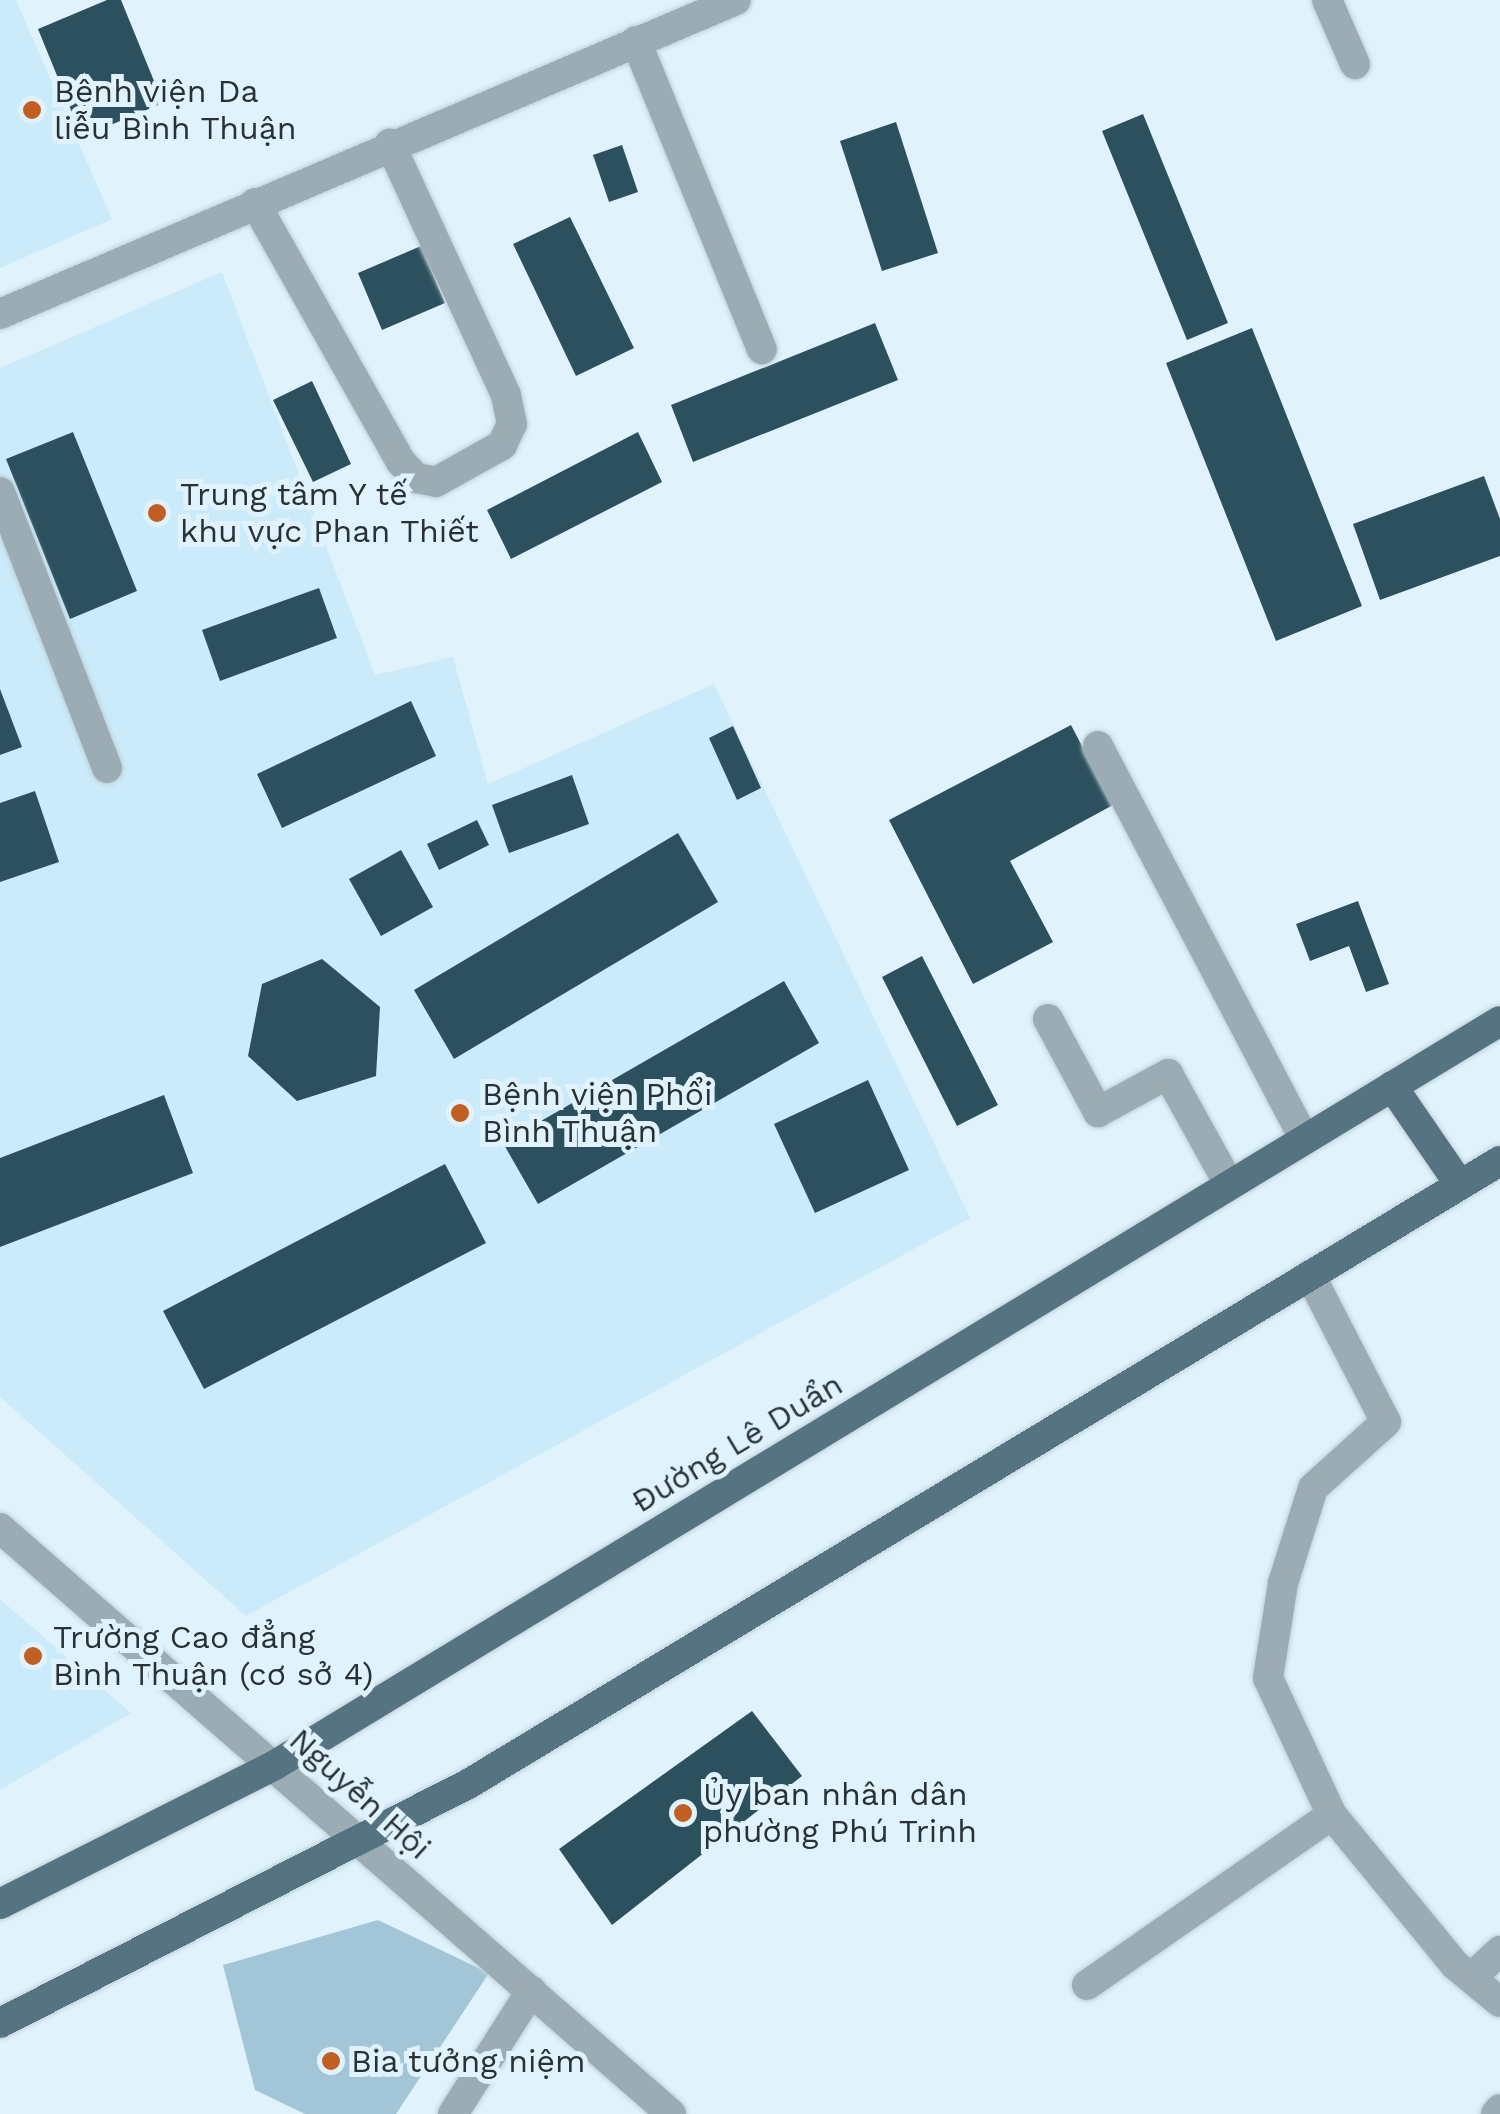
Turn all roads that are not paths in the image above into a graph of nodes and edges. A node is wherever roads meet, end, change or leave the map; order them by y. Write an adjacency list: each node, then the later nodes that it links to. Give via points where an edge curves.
1 (736, 0): 3 (street)
2 (1327, 0): 4 (street)
3 (636, 41): 5 (street); 8 (street)
4 (1355, 64)
5 (390, 144): 6 (street); 6 (street, via 506,396 512,424 502,445 436,482 416,478 401,462)
6 (255, 204): 7 (street)
7 (0, 314)
8 (762, 349)
9 (0, 492): 11 (street)
10 (1098, 746): 15 (street)
11 (107, 768)
12 (1048, 1019): 17 (street, via 1098,1112 1168,1074)
13 (1500, 1022): 14 (main road, Đường Lê Duẩn)
14 (1392, 1086): 15 (main road, Đường Lê Duẩn); 18 (main road)
15 (1304, 1139): 17 (main road, Đường Lê Duẩn)
16 (1500, 1161): 18 (main road)
17 (1229, 1184): 21 (main road, Đường Lê Duẩn)
18 (1460, 1185): 19 (main road)
19 (1310, 1276): 22 (street, via 1386,1422 1314,1488 1283,1583 1268,1678); 23 (main road, via 470,1783)
20 (0, 1528): 21 (street, Nguyễn Hội)
21 (275, 1764): 23 (street, Nguyễn Hội); 24 (main road, Đường Lê Duẩn)
22 (1332, 1815): 26 (street); 27 (street)
23 (359, 1841): 28 (street, Nguyễn Hội); 30 (main road)
24 (0, 1904)
25 (1500, 1951): 26 (street)
26 (1471, 1978): 29 (street)
27 (1087, 1985)
28 (531, 1992): 31 (street); 32 (street, Nguyễn Hội)
29 (1500, 2002)
30 (0, 2022)
31 (453, 2114)
32 (671, 2114)

